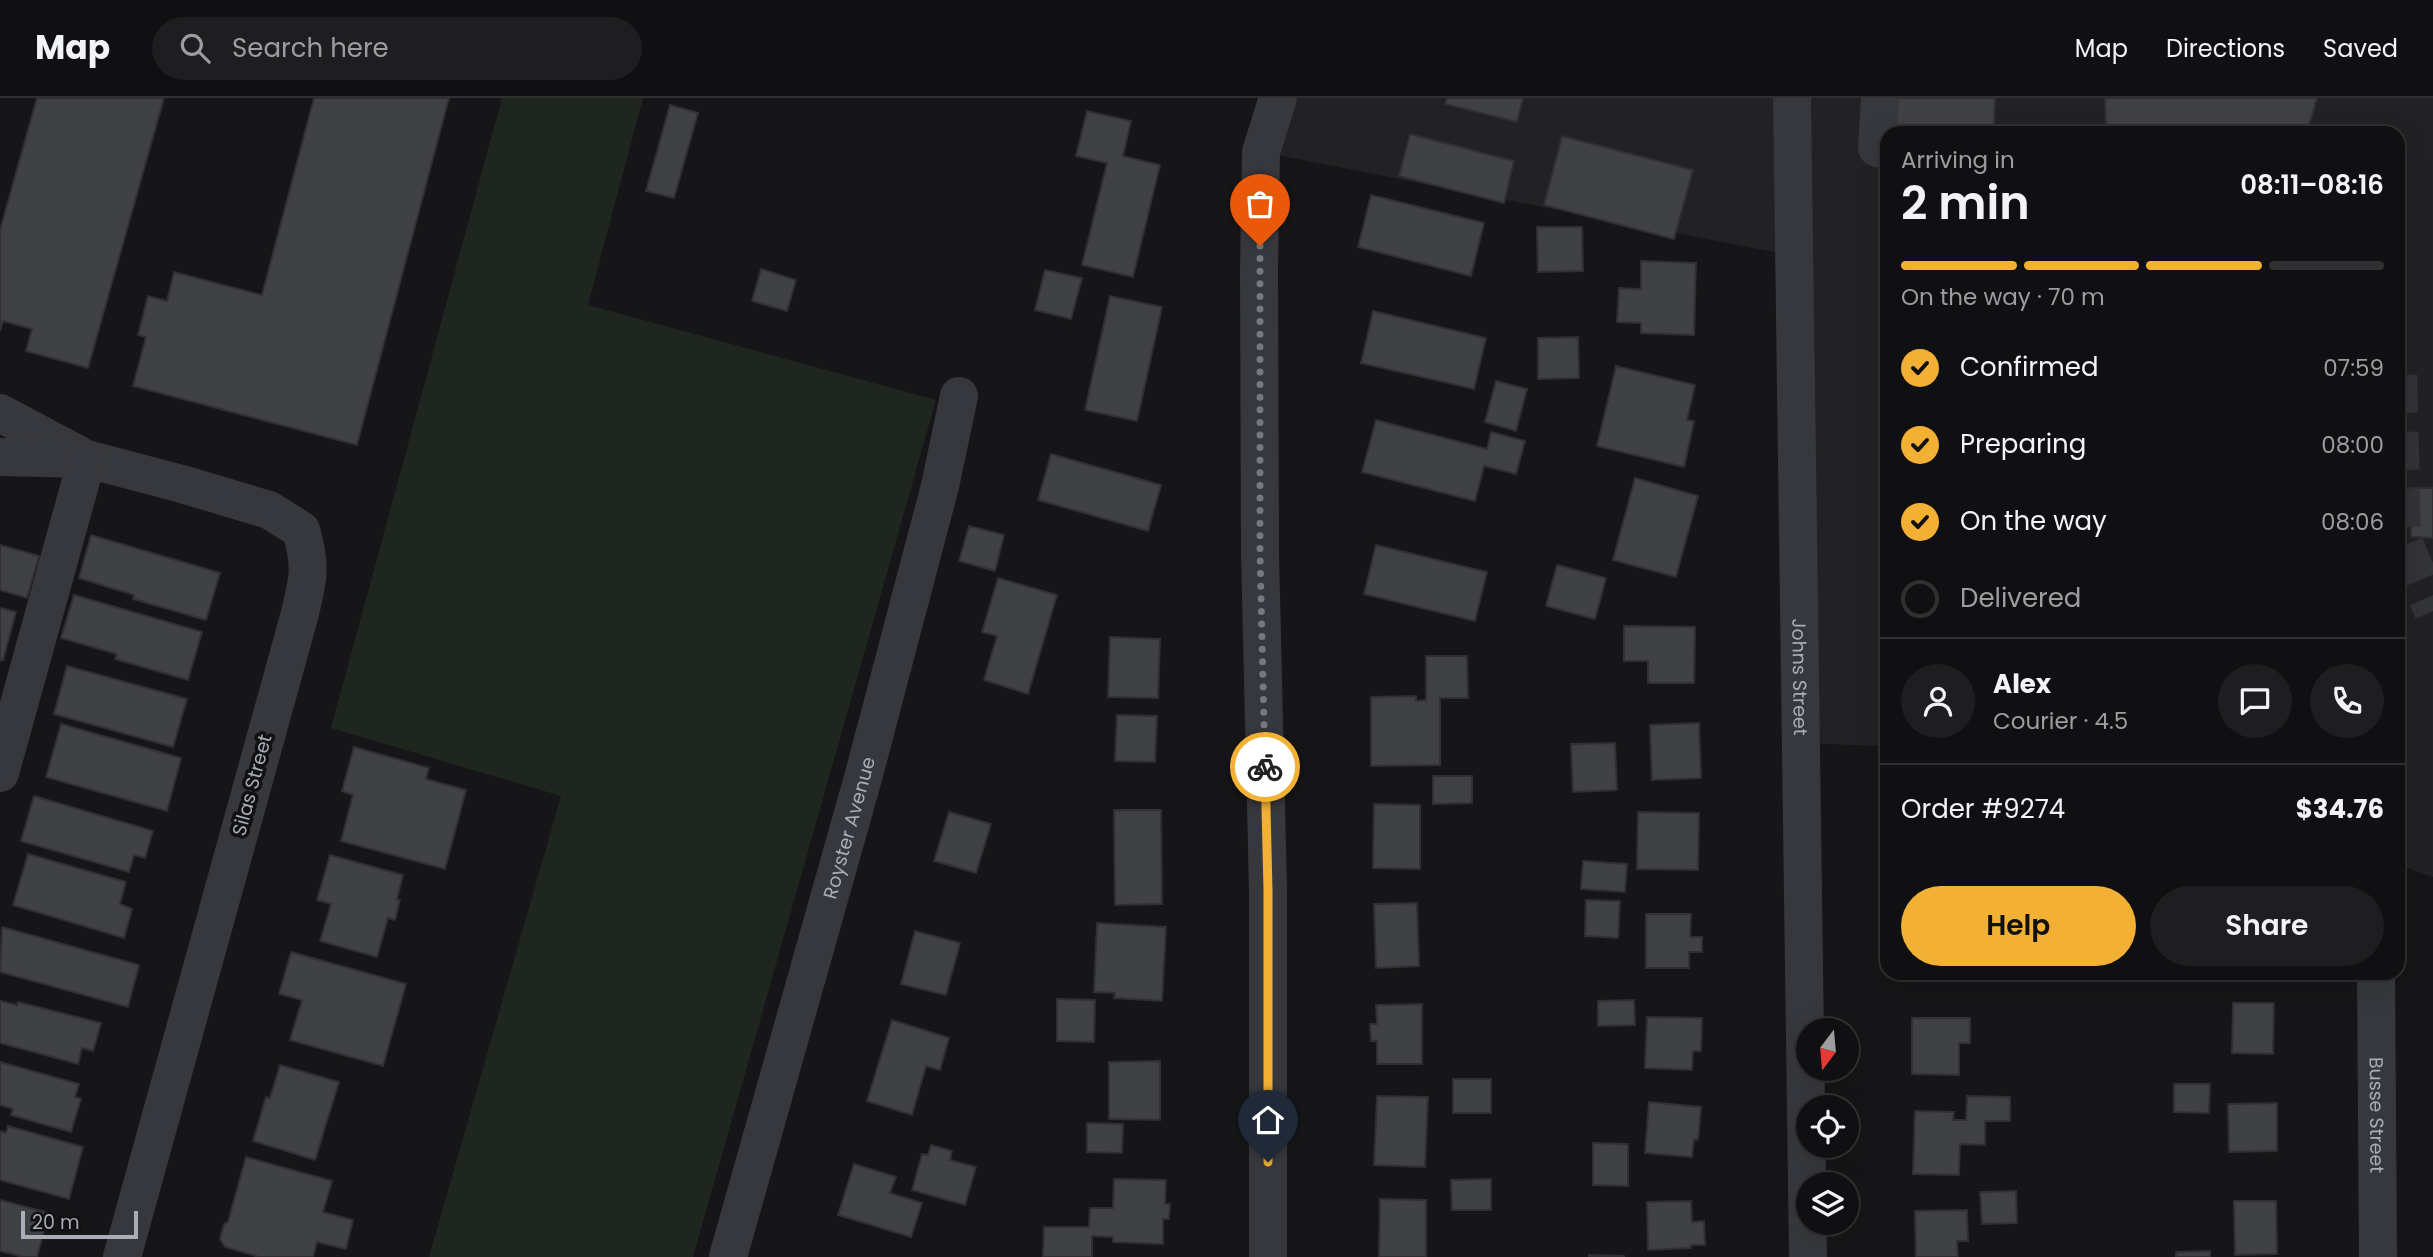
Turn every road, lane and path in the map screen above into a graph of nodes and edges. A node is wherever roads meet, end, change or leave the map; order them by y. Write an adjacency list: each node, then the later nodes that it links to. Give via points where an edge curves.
1 (1278, 98): 13 (street, via 1261,152 1259,270)
2 (1793, 98): 14 (street, Johns Street)
3 (1880, 98): 4 (street)
4 (1877, 148)
5 (960, 396): 12 (street, Royster Avenue, via 863,778)
6 (0, 413): 8 (street, Silas Street)
7 (0, 457): 8 (street, Silas Street)
8 (87, 460): 9 (street); 11 (street, Silas Street, via 269,510 301,530 308,556 308,580 299,617)
9 (0, 773)
10 (2376, 980): 15 (street, Busse Street)
11 (122, 1257)
12 (728, 1257)
13 (1268, 1257)
14 (1808, 1257)
15 (2378, 1257)

